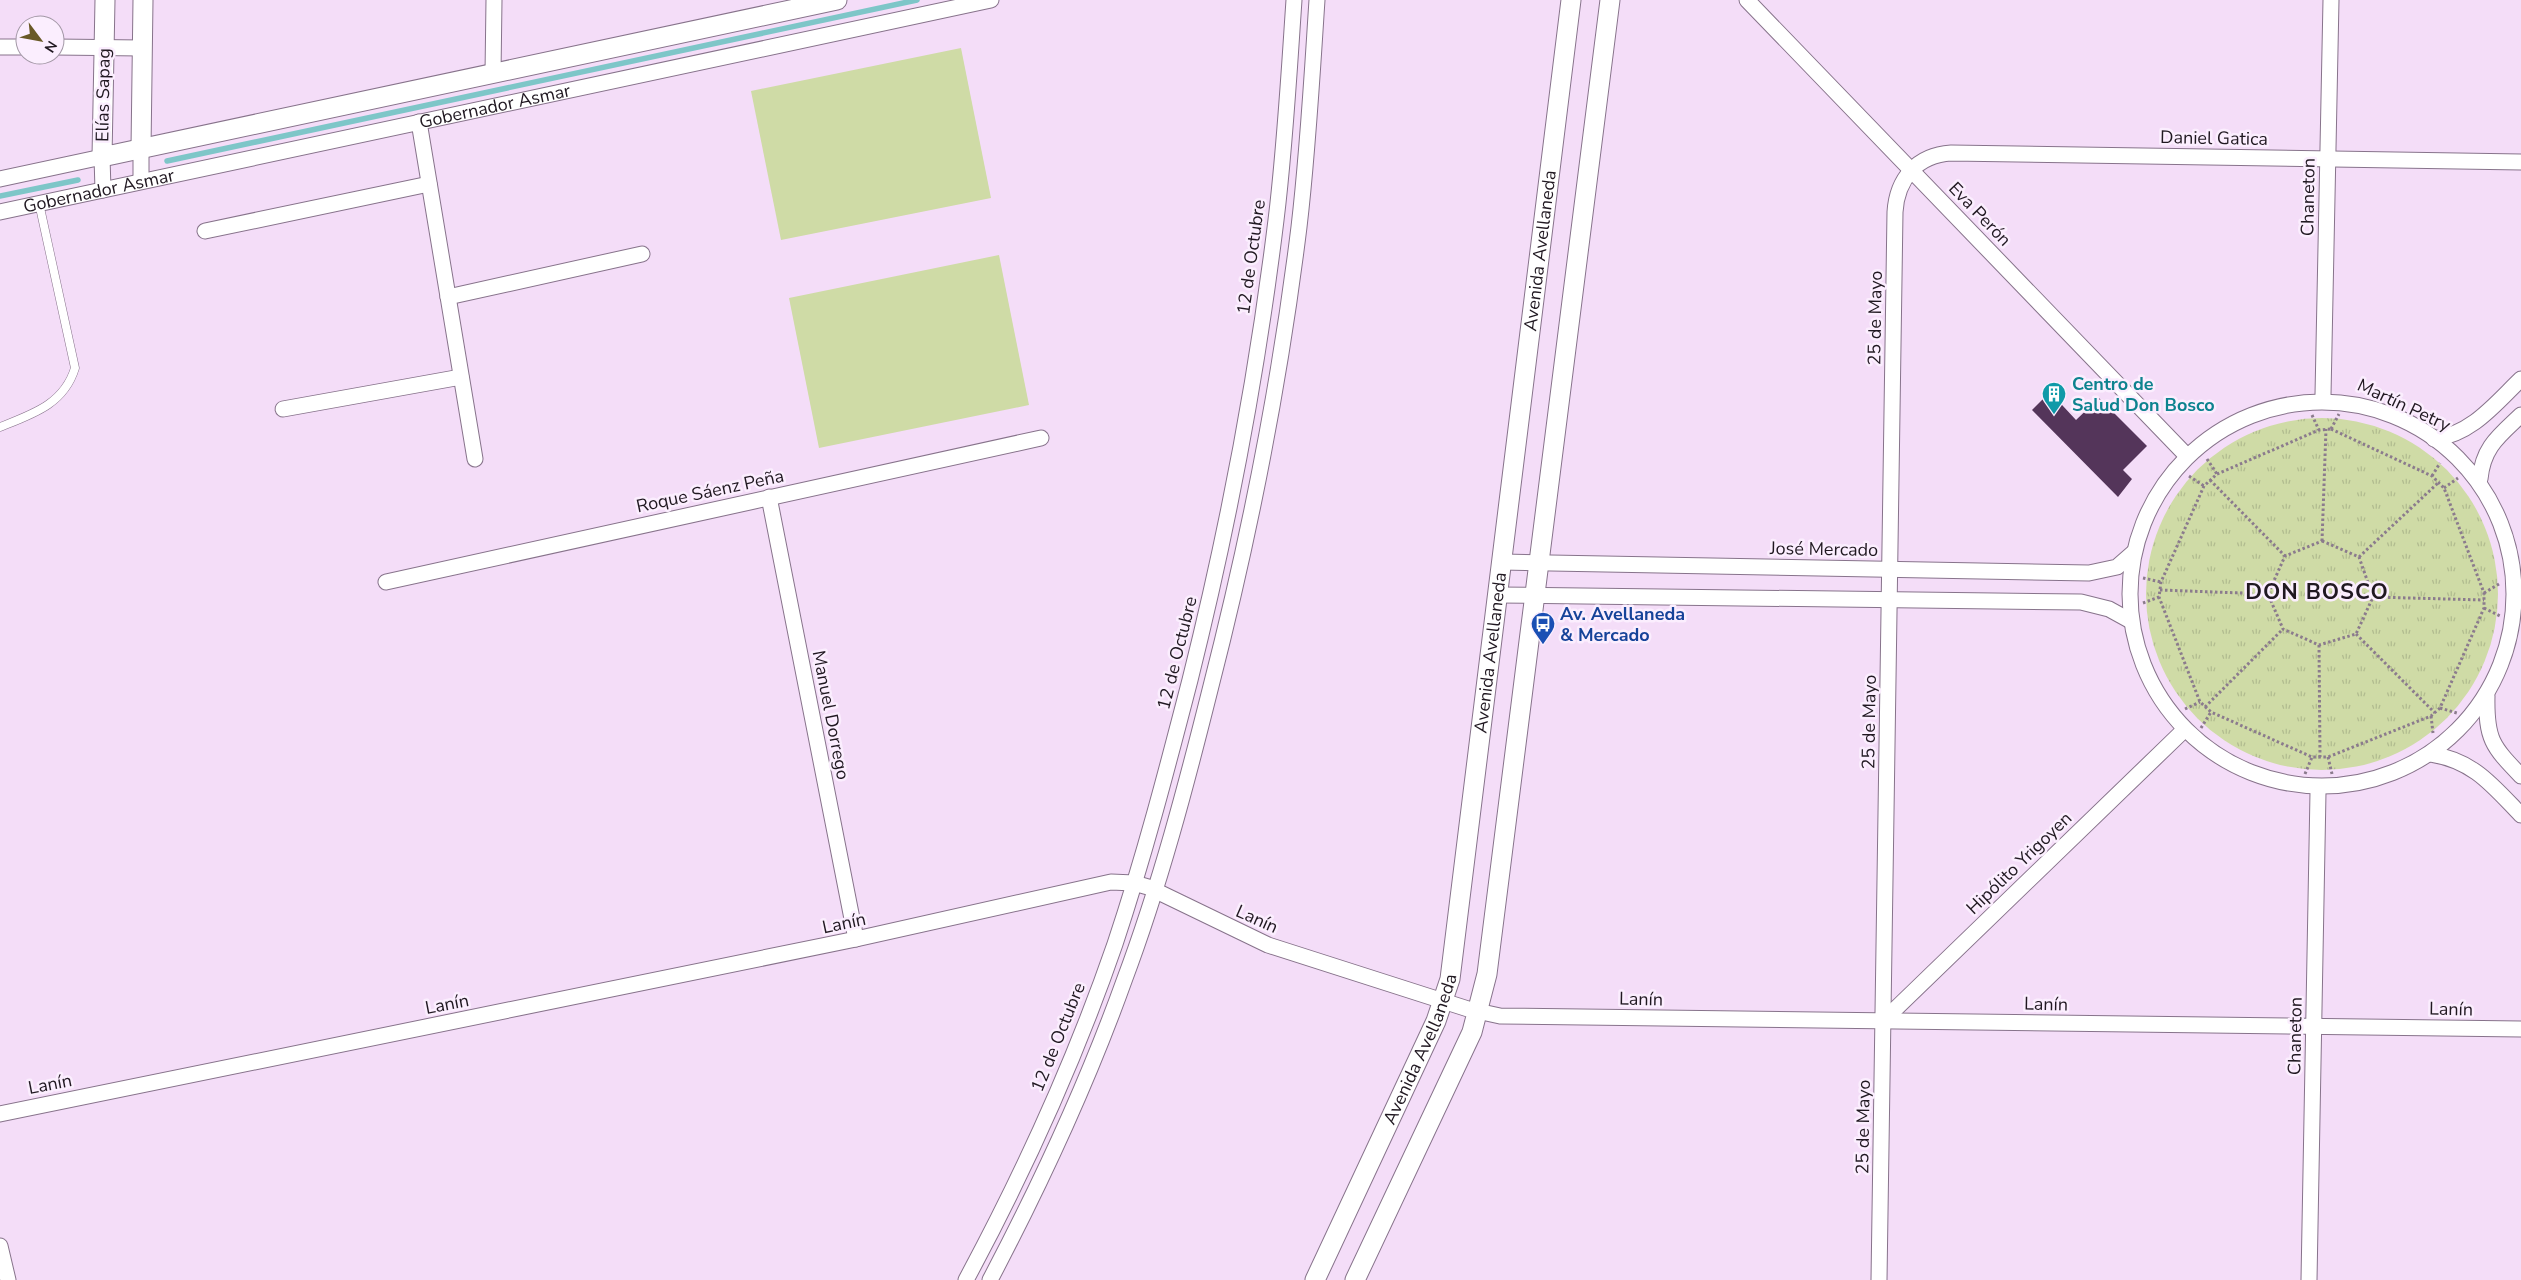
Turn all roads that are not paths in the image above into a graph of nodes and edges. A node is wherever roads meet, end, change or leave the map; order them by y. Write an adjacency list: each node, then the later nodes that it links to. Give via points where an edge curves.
1 (104, 0): 15 (street, Elías Sapag)
2 (143, 0): 16 (street)
3 (494, 0): 17 (street)
4 (837, 0): 17 (street, Gobernador Asmar)
5 (991, 0): 18 (street, Gobernador Asmar)
6 (1294, 0): 61 (street, 12 de Octubre, via 1278,204 1240,460 1218,568 1161,794)
7 (1317, 0): 62 (street, via 1298,229 1266,442 1237,584)
8 (1571, 0): 46 (street, Avenida Avellaneda)
9 (1610, 0): 47 (street, Avenida Avellaneda)
10 (1747, 0): 23 (street, Eva Perón)
11 (2331, 0): 21 (street, Chaneton)
12 (0, 47): 13 (street)
13 (15, 47)
14 (65, 47): 15 (street)
15 (104, 48): 16 (street); 20 (street, Elías Sapag)
16 (142, 48): 19 (street)
17 (493, 74): 19 (street, Gobernador Asmar)
18 (419, 122): 25 (street, Gobernador Asmar); 26 (street)
19 (141, 149): 20 (street, Gobernador Asmar); 25 (street)
20 (102, 157): 24 (street, Gobernador Asmar); 27 (street, Elías Sapag)
21 (2328, 159): 22 (street, Daniel Gatica); 23 (street, Daniel Gatica, via 1951,153 1930,156); 35 (street, Chaneton)
22 (2521, 162)
23 (1911, 170): 41 (street, Eva Perón); 48 (street, 25 de Mayo, via 1897,192 1895,212)
24 (0, 179)
25 (141, 181): 27 (street, Gobernador Asmar)
26 (429, 184): 30 (street); 32 (street)
27 (103, 190): 28 (street, Gobernador Asmar)
28 (39, 203): 29 (street, Gobernador Asmar); 38 (lane, via 75,368 70,383 59,397)
29 (0, 212)
30 (205, 231)
31 (642, 254): 32 (street)
32 (448, 297): 33 (street)
33 (461, 377): 36 (street); 42 (street)
34 (2521, 379): 40 (street, via 2472,426 2452,436)
35 (2322, 395): 40 (street, Martín Petry, via 2363,404); 41 (street, Martín Petry, via 2296,401 2218,435)
36 (284, 409)
37 (2521, 415): 43 (street, via 2487,451)
38 (0, 427)
39 (1041, 438): 44 (street, Roque Sáenz Peña)
40 (2434, 439): 43 (street, Martín Petry, via 2459,454)
41 (2186, 455): 45 (street, Martín Petry, via 2168,483)
42 (475, 459)
43 (2480, 478): 53 (street, Martín Petry, via 2512,568)
44 (769, 497): 49 (street, Roque Sáenz Peña); 63 (street, Manuel Dorrego)
45 (2138, 549): 48 (street, José Mercado, via 2117,567 2099,572); 54 (street, Martín Petry, via 2125,579 2125,606)
46 (1502, 562): 47 (street, José Mercado); 50 (street, Avenida Avellaneda)
47 (1540, 563): 48 (street, José Mercado); 51 (street, Avenida Avellaneda)
48 (1889, 569): 52 (street, 25 de Mayo)
49 (386, 582)
50 (1498, 594): 51 (street); 64 (street, Avenida Avellaneda, via 1453,956)
51 (1536, 595): 52 (street); 65 (street, Avenida Avellaneda, via 1490,957)
52 (1889, 600): 54 (street, via 2081,602 2109,608); 66 (street, 25 de Mayo)
53 (2519, 602): 55 (street, Martín Petry)
54 (2129, 620): 56 (street, Martín Petry, via 2165,708)
55 (2487, 694): 57 (street, Martín Petry, via 2472,722); 58 (street, via 2486,719 2491,739)
56 (2182, 732): 59 (street, Martín Petry, via 2208,749 2288,784); 66 (street, Hipólito Yrigoyen)
57 (2431, 754): 59 (street, Martín Petry, via 2344,788); 60 (street, via 2453,759 2474,769)
58 (2521, 776)
59 (2318, 792): 67 (street, Chaneton)
60 (2521, 815)
61 (1134, 883): 62 (street, Lanín); 63 (street, Lanín, via 1101,884); 72 (street, 12 de Octubre, via 1104,972 1062,1079 1023,1168)
62 (1155, 890): 64 (street, Lanín, via 1257,942); 73 (street, via 1092,1065 1043,1175)
63 (856, 940): 69 (street, Lanín)
64 (1444, 1001): 65 (street, Lanín); 74 (street, Avenida Avellaneda)
65 (1478, 1012): 66 (street, Lanín, via 1512,1016); 75 (street, Avenida Avellaneda, via 1464,1050)
66 (1883, 1021): 67 (street, Lanín); 76 (street, 25 de Mayo)
67 (2314, 1026): 68 (street, Lanín); 77 (street, Chaneton)
68 (2521, 1029)
69 (0, 1114)
70 (0, 1246): 71 (street)
71 (8, 1280)
72 (966, 1280)
73 (990, 1280)
74 (1315, 1280)
75 (1355, 1280)
76 (1879, 1280)
77 (2309, 1280)

